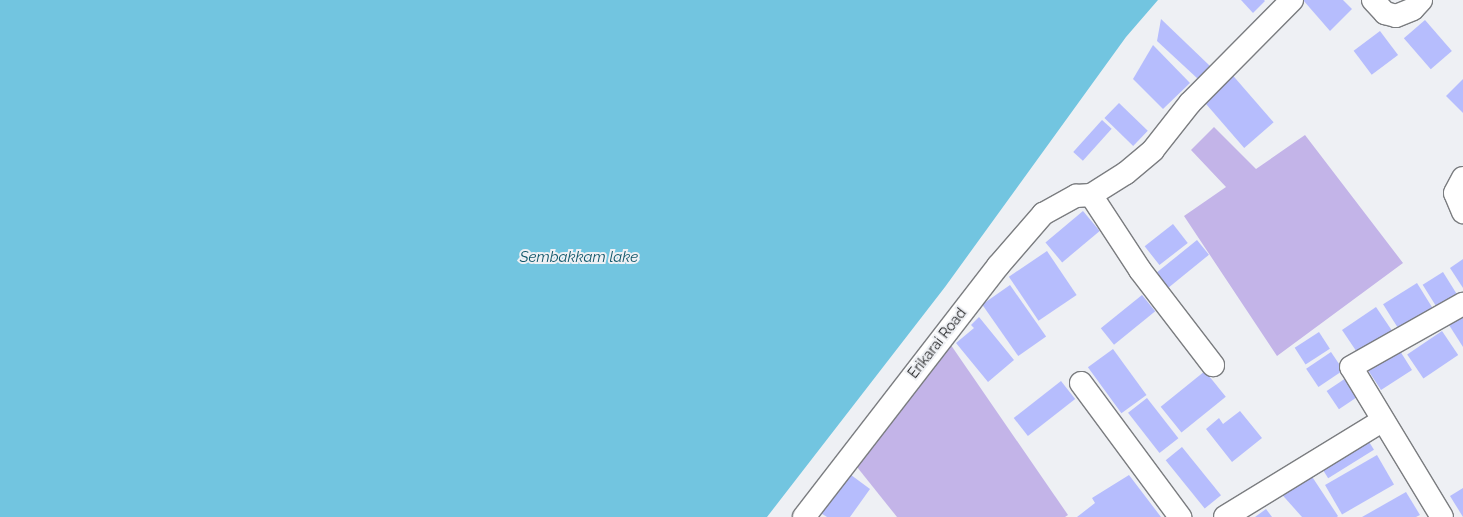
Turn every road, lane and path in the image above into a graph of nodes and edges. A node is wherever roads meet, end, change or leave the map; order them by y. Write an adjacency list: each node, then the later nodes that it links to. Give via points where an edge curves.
1 (1292, 0): 5 (street, via 1190,104 1153,150 1126,173)
2 (1373, 0): 3 (street, via 1385,12 1396,16 1413,10)
3 (1421, 0)
4 (1463, 178): 6 (street, via 1455,193)
5 (1090, 195): 8 (street, via 1140,270); 11 (street, Erikarai Road, via 1076,196 1043,214 998,266)
6 (1463, 212)
7 (1463, 304): 10 (street, via 1351,367)
8 (1213, 366)
9 (1081, 383): 12 (street)
10 (1383, 420): 13 (street); 14 (street)
11 (804, 517)
12 (1180, 517)
13 (1225, 517)
14 (1442, 517)

